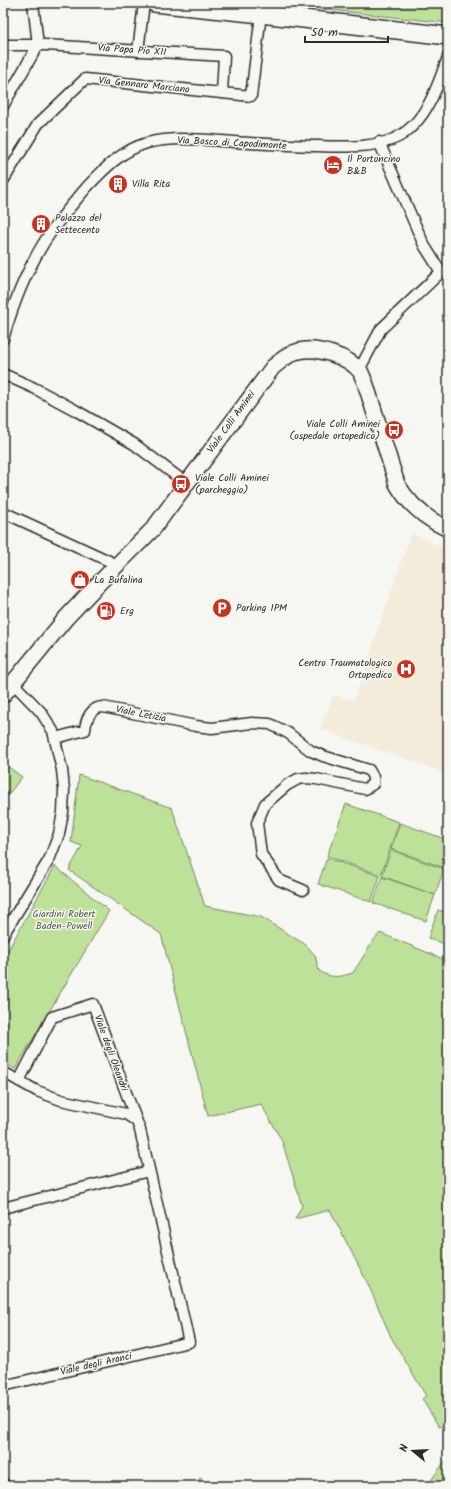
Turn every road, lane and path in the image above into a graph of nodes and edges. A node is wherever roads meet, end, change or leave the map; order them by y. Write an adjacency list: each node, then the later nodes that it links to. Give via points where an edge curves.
1 (33, 3): 6 (street)
2 (144, 3): 8 (street)
3 (154, 3): 4 (main road)
4 (261, 14): 5 (main road); 10 (street, Via Gennaro Marciano, via 251,96)
5 (448, 36)
6 (38, 44): 7 (street, Via Papa Pio XII); 8 (street, Via Papa Pio XII); 11 (street)
7 (3, 45)
8 (138, 51): 10 (street, Via Papa Pio XII, via 224,56)
9 (448, 57): 12 (street, Via Bosco di Capodimonte, via 437,89 414,126 393,140)
10 (222, 93): 13 (street, Via Gennaro Marciano, via 85,79 38,124)
11 (3, 106)
12 (379, 142): 14 (street, via 424,245); 15 (street, Via Bosco di Capodimonte, via 342,147 179,140 147,143 131,148 97,176 52,230 24,282)
13 (3, 181)
14 (444, 273): 16 (street, via 381,329)
15 (3, 339)
16 (359, 370): 20 (main road, via 397,484 412,506); 22 (main road, Viale Colli Aminei, via 337,356 310,349 285,357 273,367 153,529 66,618)
17 (3, 374): 18 (street, via 34,388 134,444)
18 (182, 480)
19 (3, 512): 21 (street)
20 (448, 529)
21 (109, 561)
22 (7, 688): 23 (street, via 41,712)
23 (56, 738): 24 (street, Viale Letizia, via 85,730 88,717 99,707 212,728 252,723 270,724 288,733 311,751 370,770 373,784 365,789 316,779 298,779 265,804 257,823 261,854 279,880); 25 (street, via 64,790 59,834 49,860)
24 (303, 890)
25 (3, 935)
26 (3, 1072): 27 (street)
27 (19, 1082): 28 (street, via 61,1100 126,1114); 28 (street, Viale degli Oleandri, via 52,1017 93,1004)
28 (135, 1120): 29 (street, Viale degli Oleandri, via 140,1130)
29 (149, 1171): 30 (street); 31 (street, Viale degli Oleandri)
30 (3, 1208)
31 (189, 1342): 32 (street, Viale degli Aranci)
32 (3, 1386)
33 (3, 1483): 34 (street)
34 (4, 1486)

